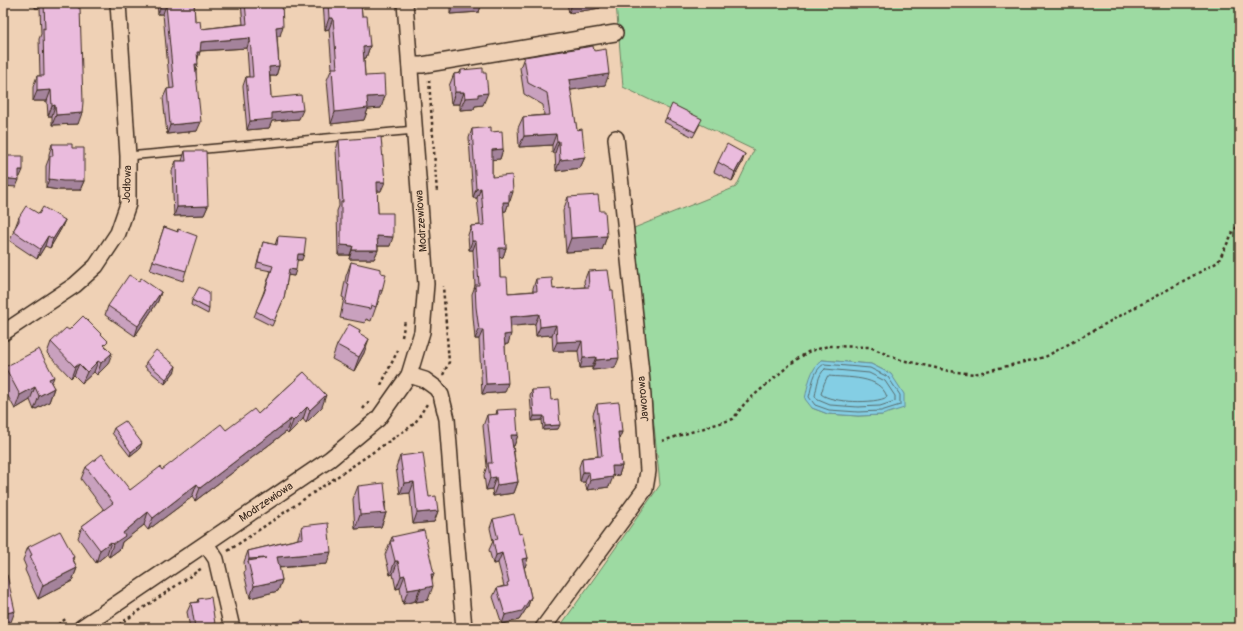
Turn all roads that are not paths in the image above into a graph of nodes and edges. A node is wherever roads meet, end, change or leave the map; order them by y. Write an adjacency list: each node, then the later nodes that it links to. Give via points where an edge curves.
1 (118, 3): 7 (street, Jodłowa)
2 (406, 3): 4 (street, Modrzewiowa)
3 (616, 33): 4 (street)
4 (410, 65): 5 (street, Modrzewiowa)
5 (415, 130): 7 (lane); 9 (street, Modrzewiowa, via 426,284 422,332)
6 (616, 138): 14 (street, Jaworowa, via 642,382 648,471 645,489)
7 (128, 156): 8 (street, Jodłowa, via 128,204 118,233 96,266 75,285)
8 (3, 333)
9 (409, 375): 10 (street, Modrzewiowa, via 378,419 330,459); 13 (street, via 425,380 436,388 441,394 447,419)
10 (206, 544): 11 (street, Modrzewiowa); 12 (street, via 216,559)
11 (81, 628)
12 (232, 628)
13 (464, 628)
14 (543, 628)

